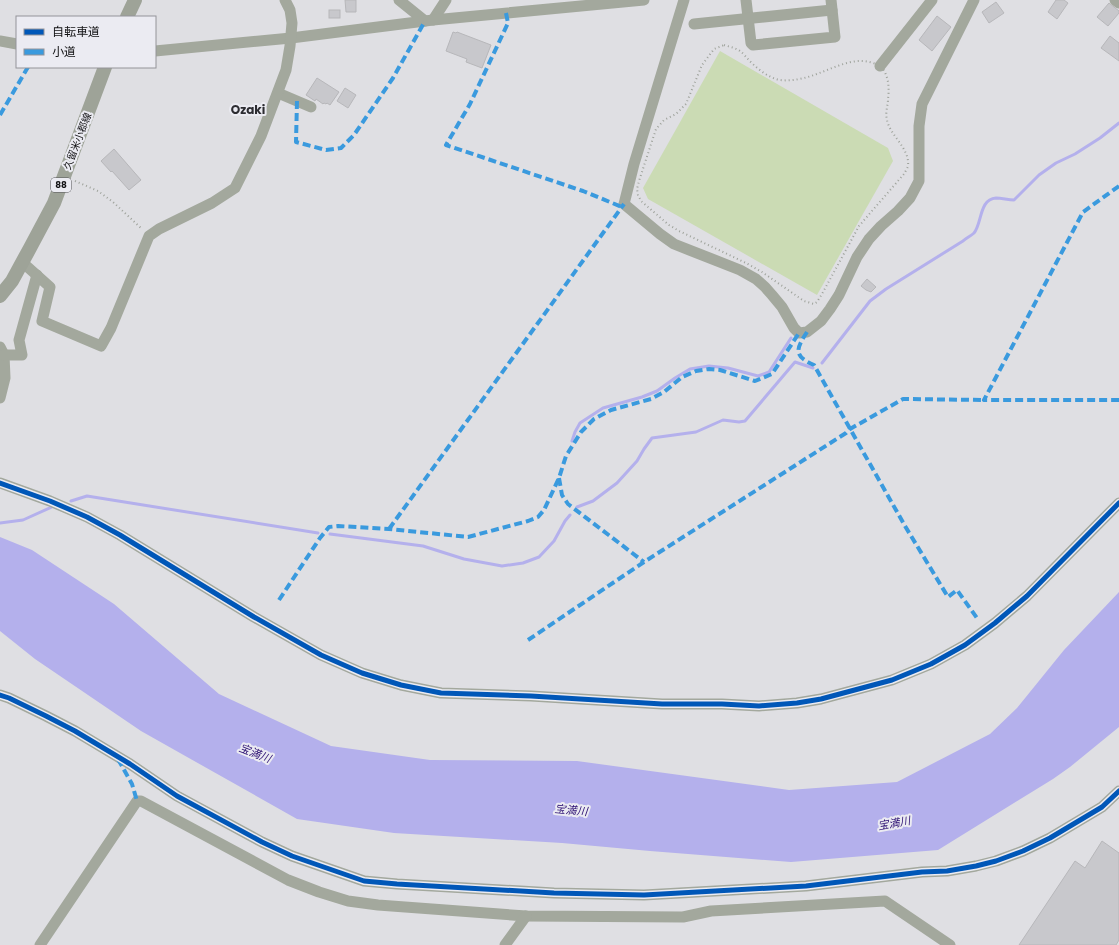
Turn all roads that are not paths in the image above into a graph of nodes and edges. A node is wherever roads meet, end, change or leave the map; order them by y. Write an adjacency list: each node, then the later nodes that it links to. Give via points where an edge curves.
1 (135, 0): 13 (main road)
2 (285, 0): 17 (street, via 290,10)
3 (399, 0): 15 (street)
4 (446, 0): 15 (street)
5 (644, 0): 15 (street)
6 (684, 0): 9 (street, via 624,204 674,244 756,279 782,307 799,333 807,332 830,310 840,296 857,257 869,239 910,198 919,181 919,126 922,104)
7 (746, 0): 14 (street)
8 (932, 0): 21 (street)
9 (974, 0)
10 (1115, 0): 11 (street)
11 (1119, 3)
12 (831, 5): 14 (street); 14 (street, via 834,37 753,45 750,43)
13 (127, 16)
14 (748, 19): 16 (street)
15 (429, 21): 17 (street)
16 (694, 24)
17 (291, 38): 20 (street); 23 (street, via 286,70)
18 (0, 41): 19 (street)
19 (16, 44)
20 (156, 51)
21 (880, 66)
22 (105, 68): 25 (main road, 久留米小郡線 / 88, via 54,203)
23 (278, 93): 24 (street); 26 (street, via 261,136 235,188 150,236 101,346 42,321 50,287)
24 (311, 107)
25 (22, 262): 26 (street); 27 (main road, 久留米小郡線 / 88)
26 (37, 275): 28 (street, via 19,340 22,355)
27 (0, 296)
28 (2, 351): 29 (street, via 5,378)
29 (0, 398)
30 (0, 483): 31 (street, via 87,517 321,655 362,673 401,685 441,693 759,706 821,699 892,680 931,664 965,645 1027,596)
31 (1119, 503)
32 (0, 695): 33 (street, via 75,731 177,796 286,853 364,881 397,884 644,896 806,886 947,871 996,861 1050,838 1102,807)
33 (1119, 791)
34 (526, 916): 35 (street, via 378,906 348,901 288,880 137,800); 36 (street); 37 (street, via 683,917 711,911 885,901)
35 (40, 945)
36 (505, 945)
37 (950, 945)

